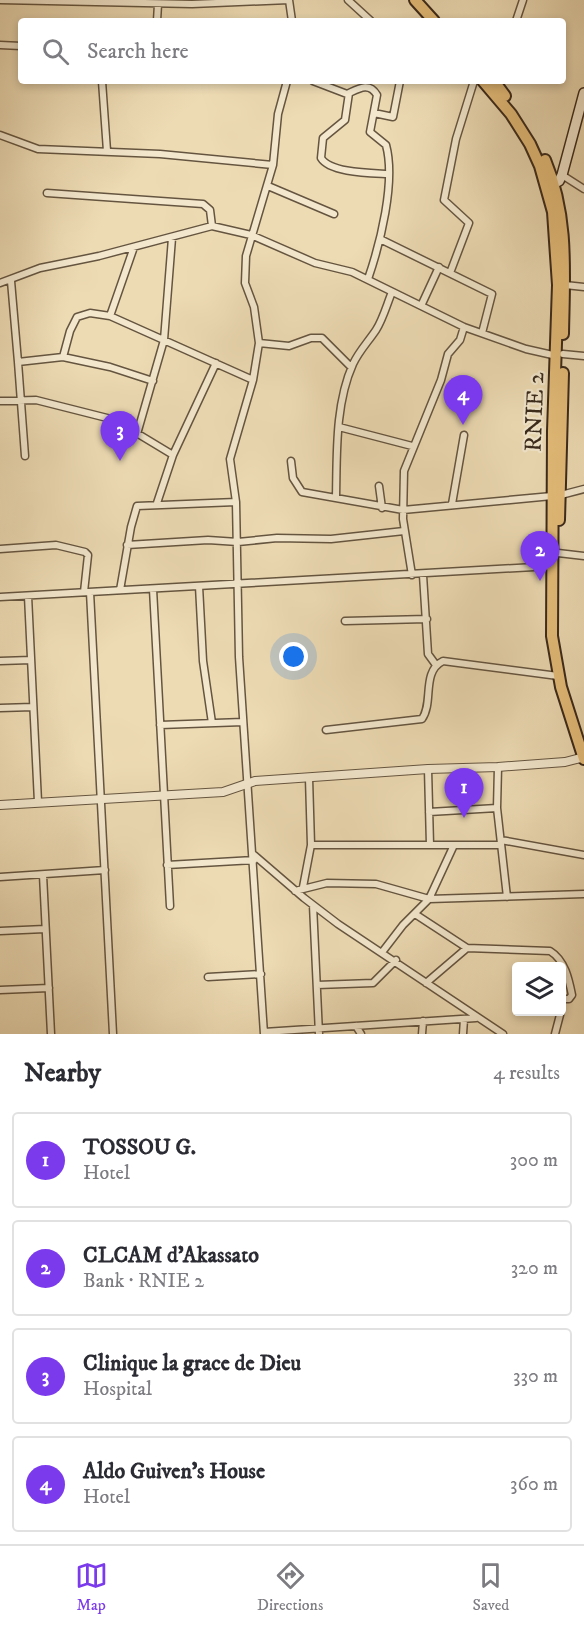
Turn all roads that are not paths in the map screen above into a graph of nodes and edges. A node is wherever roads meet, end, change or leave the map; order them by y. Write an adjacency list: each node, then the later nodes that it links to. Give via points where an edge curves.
1 (0, 0): 7 (street)
2 (289, 0): 8 (street); 10 (street)
3 (348, 0): 11 (street)
4 (415, 0): 12 (highway)
5 (425, 0): 13 (highway)
6 (523, 0): 14 (street)
7 (161, 2): 8 (street); 9 (street)
8 (220, 2)
9 (158, 18)
10 (292, 18)
11 (368, 18)
12 (431, 18)
13 (440, 18)
14 (517, 18)
15 (0, 45): 16 (street)
16 (18, 46)
17 (102, 84): 28 (street)
18 (286, 84): 29 (street, via 278,114)
19 (319, 84): 24 (street)
20 (399, 84): 26 (street, via 394,116)
21 (473, 84): 43 (street, via 456,139 444,200 469,223)
22 (486, 84): 33 (highway, RNIE 2 / RNIE 2, via 512,114)
23 (496, 84): 33 (highway, RNIE 2 / RNIE 2, via 534,138)
24 (349, 93): 26 (street, via 361,87 372,89 377,95); 30 (street, via 345,120 323,138 321,158 326,164 345,170)
25 (584, 93): 31 (main road)
26 (374, 112): 30 (street, via 370,132 386,145)
27 (0, 135): 28 (street, via 38,149)
28 (107, 151): 29 (street)
29 (273, 165): 32 (street)
30 (388, 174): 40 (street)
31 (562, 175): 33 (main road); 34 (street)
32 (268, 186): 36 (street); 38 (street)
33 (550, 186): 47 (highway, RNIE 2 / RNIE 2, via 561,211); 56 (highway, RNIE 2 / RNIE 2)
34 (584, 189)
35 (47, 193): 37 (street, via 203,204 210,210)
36 (334, 214)
37 (212, 226): 38 (street); 39 (street)
38 (251, 235): 44 (street, via 315,263); 55 (street, via 244,273)
39 (172, 238): 41 (street); 54 (street)
40 (380, 239): 42 (street); 44 (street)
41 (134, 247): 45 (street, via 39,268); 51 (street)
42 (439, 267): 43 (street); 50 (street)
43 (450, 273): 53 (street, via 492,294)
44 (368, 279): 49 (street)
45 (10, 281): 46 (street); 59 (street)
46 (0, 283)
47 (565, 285): 48 (street); 56 (highway, RNIE 2 / RNIE 2)
48 (584, 287)
49 (392, 292): 50 (street); 61 (street, via 378,327)
50 (421, 306): 52 (street)
51 (110, 316): 54 (street); 58 (street, via 90,313 77,317)
52 (464, 327): 53 (street); 69 (street, via 460,340 448,354)
53 (482, 333): 56 (street, via 526,349)
54 (164, 340): 60 (street); 63 (street)
55 (260, 343): 61 (street, via 289,346 322,339); 62 (street)
56 (560, 355): 57 (street); 75 (highway, RNIE 2 / RNIE 2)
57 (584, 356)
58 (63, 357): 59 (street); 63 (street)
59 (18, 362): 64 (street)
60 (216, 363): 62 (street); 70 (street)
61 (351, 367): 66 (street)
62 (253, 380): 77 (street, via 230,454)
63 (153, 381): 67 (street)
64 (20, 400): 65 (street); 67 (street, via 46,402 114,420); 71 (street)
65 (0, 401)
66 (339, 427): 69 (street); 76 (street)
67 (137, 434): 70 (street)
68 (464, 435): 79 (street)
69 (412, 446): 81 (street, via 402,484)
70 (173, 455): 78 (street)
71 (25, 456)
72 (291, 461): 76 (street, via 293,478 302,492)
73 (379, 486): 80 (street)
74 (584, 489): 75 (street)
75 (556, 495): 79 (street); 86 (highway, RNIE 2 / RNIE 2); 88 (highway, RNIE 2 / RNIE 2)
76 (336, 496): 80 (street)
77 (236, 502): 78 (street); 83 (street)
78 (157, 503): 84 (street, via 137,506)
79 (452, 504): 81 (street)
80 (382, 508): 81 (street)
81 (403, 510): 82 (street)
82 (404, 531): 83 (street); 89 (street)
83 (238, 542): 84 (street); 91 (street)
84 (127, 545): 94 (street)
85 (0, 549): 95 (street, via 56,545 86,552)
86 (558, 553): 87 (street); 110 (highway, RNIE 2 / RNIE 2, via 560,654 567,694)
87 (584, 556)
88 (552, 566): 90 (street); 103 (highway, RNIE 2 / RNIE 2, via 552,636)
89 (412, 575): 90 (street); 91 (street)
90 (423, 575): 98 (street)
91 (236, 584): 92 (street); 106 (street)
92 (199, 586): 93 (street); 107 (street, via 203,661)
93 (153, 589): 94 (street); 108 (street)
94 (120, 590): 95 (street)
95 (87, 592): 96 (street); 117 (street)
96 (28, 596): 97 (street); 100 (street)
97 (0, 597)
98 (427, 619): 99 (street); 102 (street, via 428,654)
99 (345, 621)
100 (31, 660): 101 (street); 104 (street)
101 (0, 662)
102 (436, 665): 103 (street, via 444,661); 109 (street, via 422,718)
103 (558, 676): 111 (highway, RNIE 2 / RNIE 2)
104 (33, 706): 105 (street); 118 (street)
105 (0, 708)
106 (243, 722): 107 (street); 115 (street)
107 (212, 723): 108 (street)
108 (160, 725): 116 (street)
109 (326, 730)
110 (584, 739)
111 (584, 758): 112 (street)
112 (498, 767): 113 (street); 120 (street)
113 (428, 769): 114 (street); 121 (street)
114 (309, 778): 115 (street); 123 (street)
115 (249, 782): 116 (street, via 223,792); 127 (street)
116 (164, 795): 117 (street); 128 (street)
117 (101, 799): 118 (street); 129 (street)
118 (38, 802): 119 (street)
119 (0, 805)
120 (497, 808): 121 (street); 122 (street)
121 (429, 812): 124 (street)
122 (501, 842): 125 (street); 126 (street); 135 (street)
123 (311, 845): 124 (street); 132 (street)
124 (430, 845): 125 (street)
125 (454, 845): 136 (street)
126 (584, 855)
127 (254, 857): 128 (street); 133 (street); 147 (street)
128 (167, 865): 138 (street)
129 (105, 870): 130 (street); 162 (street)
130 (43, 874): 131 (street); 140 (street)
131 (0, 877)
132 (303, 887): 133 (street); 136 (street, via 375,884)
133 (295, 891): 137 (street)
134 (584, 894): 135 (street)
135 (507, 897): 136 (street)
136 (429, 899): 139 (street)
137 (313, 905): 143 (street); 150 (street)
138 (170, 906)
139 (415, 914): 142 (street); 143 (street)
140 (45, 929): 141 (street); 151 (street)
141 (0, 931)
142 (467, 948): 145 (street, via 550,951); 149 (street)
143 (383, 951): 144 (street)
144 (396, 960): 149 (street); 150 (street, via 373,983)
145 (561, 962)
146 (566, 973): 153 (street, via 572,995)
147 (261, 974): 148 (street); 160 (street)
148 (208, 977)
149 (426, 983): 155 (street)
150 (317, 985): 159 (street)
151 (49, 988): 152 (street); 161 (street)
152 (0, 990)
153 (566, 998)
154 (560, 1016): 167 (street)
155 (476, 1018): 156 (street); 166 (street)
156 (464, 1019): 157 (street); 165 (street)
157 (423, 1021): 158 (street); 164 (street)
158 (356, 1026): 159 (street); 163 (street)
159 (319, 1031): 160 (street)
160 (264, 1033)
161 (51, 1034)
162 (113, 1034)
163 (361, 1034)
164 (422, 1034)
165 (463, 1034)
166 (503, 1034)
167 (555, 1034)

